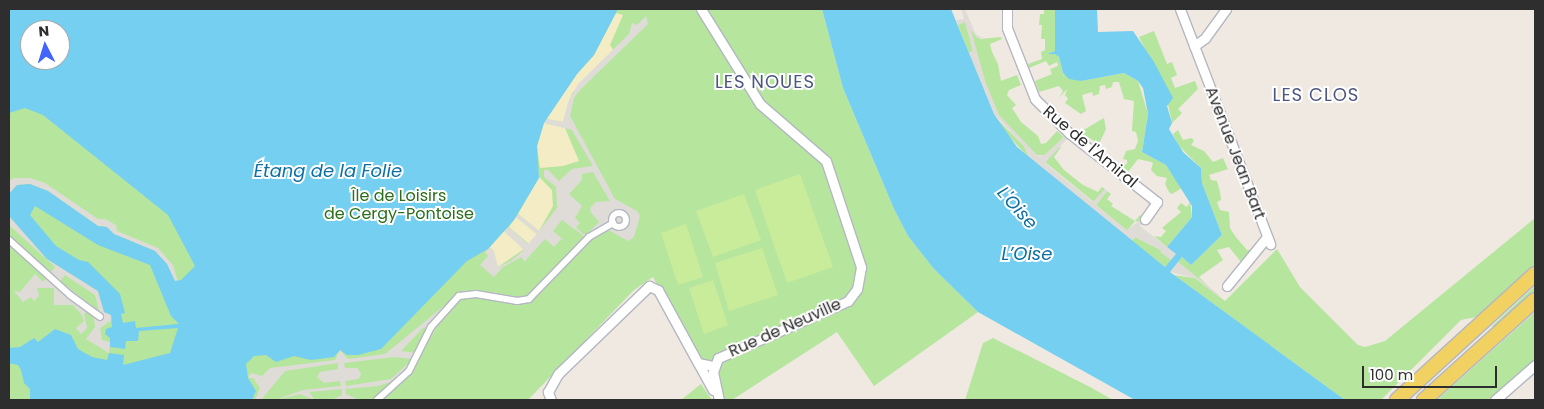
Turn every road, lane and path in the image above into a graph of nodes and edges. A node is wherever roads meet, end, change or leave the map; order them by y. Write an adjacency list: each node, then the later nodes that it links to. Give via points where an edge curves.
1 (702, 9): 15 (street, Rue de Neuville, via 760,104 826,161 861,267 857,289 848,301 721,356)
2 (1007, 9): 6 (street, Rue de l'Amiral, via 1006,28 1035,99 1069,133 1157,202)
3 (1180, 9): 5 (street, Avenue Jean Bart)
4 (1226, 9): 5 (street, via 1205,38)
5 (1194, 46): 10 (street, Avenue Jean Bart, via 1268,240)
6 (1145, 219)
7 (613, 223): 17 (street, via 589,237 529,300 476,294 459,296 432,327 404,377)
8 (9, 240): 12 (street, via 70,295)
9 (1535, 274): 19 (main road)
10 (1226, 286)
11 (1535, 300): 20 (main road)
12 (100, 317)
13 (698, 363): 15 (street); 16 (street); 18 (street, via 658,290 653,286 645,288 558,374 548,392)
14 (1535, 365): 21 (street)
15 (714, 366): 16 (street, Rue de Neuville)
16 (718, 398)
17 (377, 400)
18 (551, 400)
19 (1397, 400)
20 (1424, 400)
21 (1495, 400)

